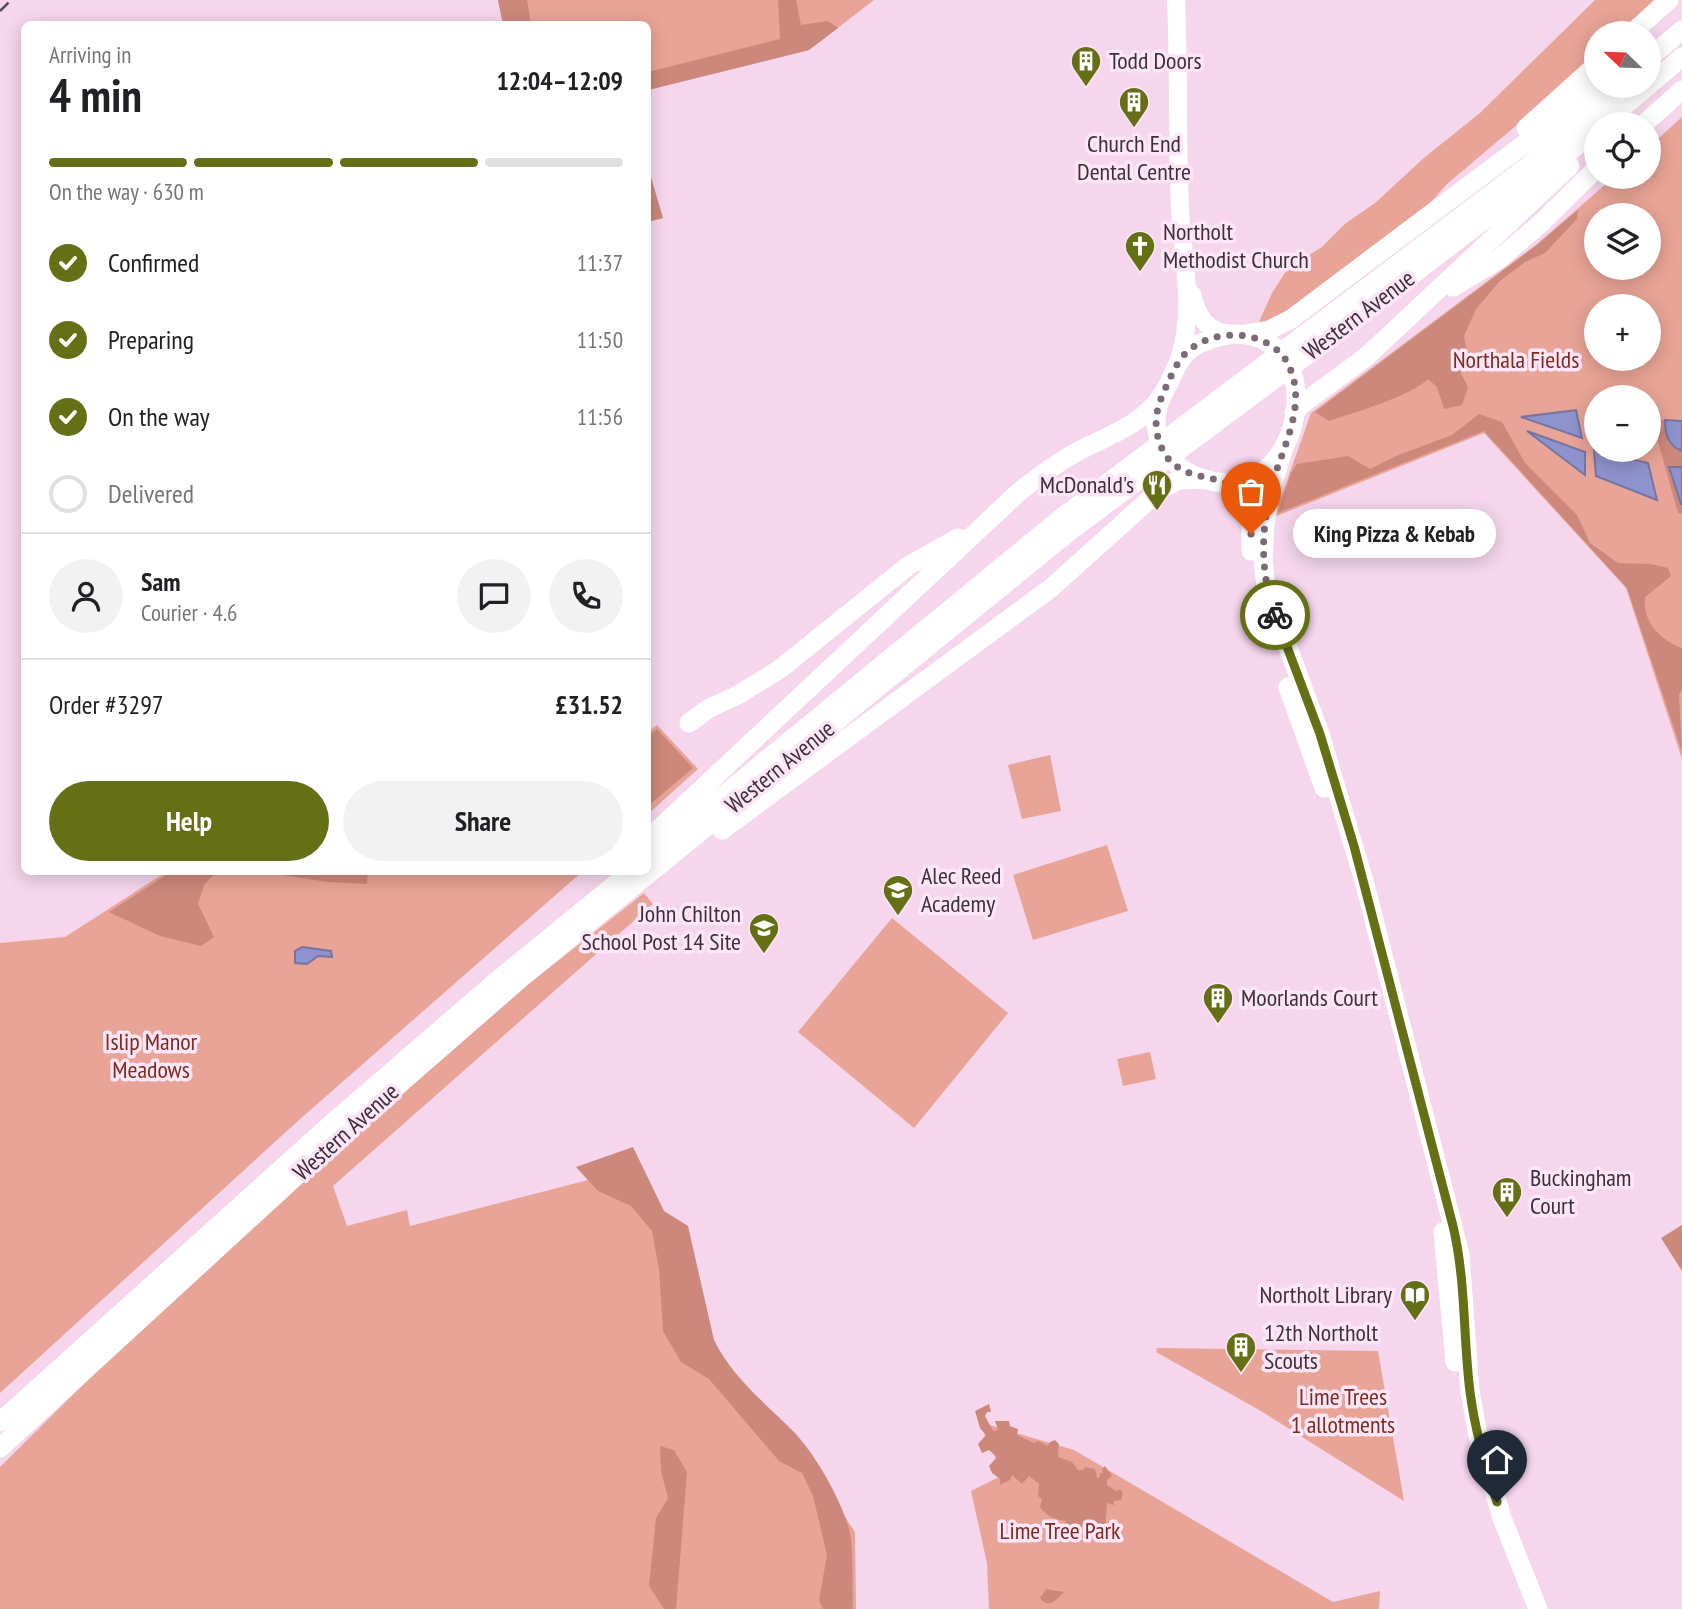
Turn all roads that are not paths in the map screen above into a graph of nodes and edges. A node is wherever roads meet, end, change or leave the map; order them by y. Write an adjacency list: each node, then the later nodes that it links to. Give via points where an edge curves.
1 (1176, 0): 20 (main road)
2 (1669, 0): 3 (highway)
3 (1645, 21)
4 (1682, 28): 5 (highway); 6 (highway)
5 (1661, 42)
6 (1661, 47)
7 (1682, 57): 8 (highway)
8 (1664, 74): 13 (highway); 14 (highway)
9 (1584, 76): 19 (highway)
10 (1682, 90): 15 (highway)
11 (1586, 98): 19 (highway)
12 (1605, 98): 31 (highway, Western Avenue, via 1528,166 1060,519)
13 (1618, 112)
14 (1625, 112)
15 (1657, 112)
16 (1584, 140): 32 (highway, Western Avenue, via 1323,343 1070,531)
17 (1584, 152): 21 (highway)
18 (1584, 181): 21 (highway, via 1497,260)
19 (1423, 219): 22 (highway, via 1291,319 1269,330)
20 (1184, 260): 22 (main road, via 1201,317 1217,332); 23 (main road, via 1187,323)
21 (1419, 307): 25 (highway, via 1366,357)
22 (1237, 334): 23 (highway, via 1192,348); 25 (highway, via 1269,344 1283,356 1297,394)
23 (1175, 369): 24 (highway)
24 (1163, 395): 27 (highway, via 1157,429 1165,453 1191,475); 28 (highway, via 1123,429 1040,475)
25 (1294, 414): 26 (highway)
26 (1285, 444): 27 (highway, via 1259,475 1238,482); 41 (highway, via 1265,525 1262,559 1266,588 1320,734 1364,881 1460,1254 1470,1391 1478,1436 1502,1518)
27 (1213, 481): 36 (highway, via 1179,480 1161,489 1051,588); 40 (highway, via 1236,487 1248,502 1258,600 1353,884 1442,1228 1467,1438 1492,1522)
28 (983, 524): 29 (highway, via 908,566 780,669); 30 (highway)
29 (689, 723)
30 (651, 836)
31 (651, 856)
32 (651, 873)
33 (610, 875): 37 (highway)
34 (626, 875): 37 (highway, Western Avenue)
35 (648, 875): 36 (highway, Western Avenue)
36 (522, 978): 39 (highway, Western Avenue, via 331,1143)
37 (499, 979): 38 (highway, Western Avenue)
38 (0, 1422)
39 (0, 1448)
40 (1527, 1609)
41 (1538, 1609)

